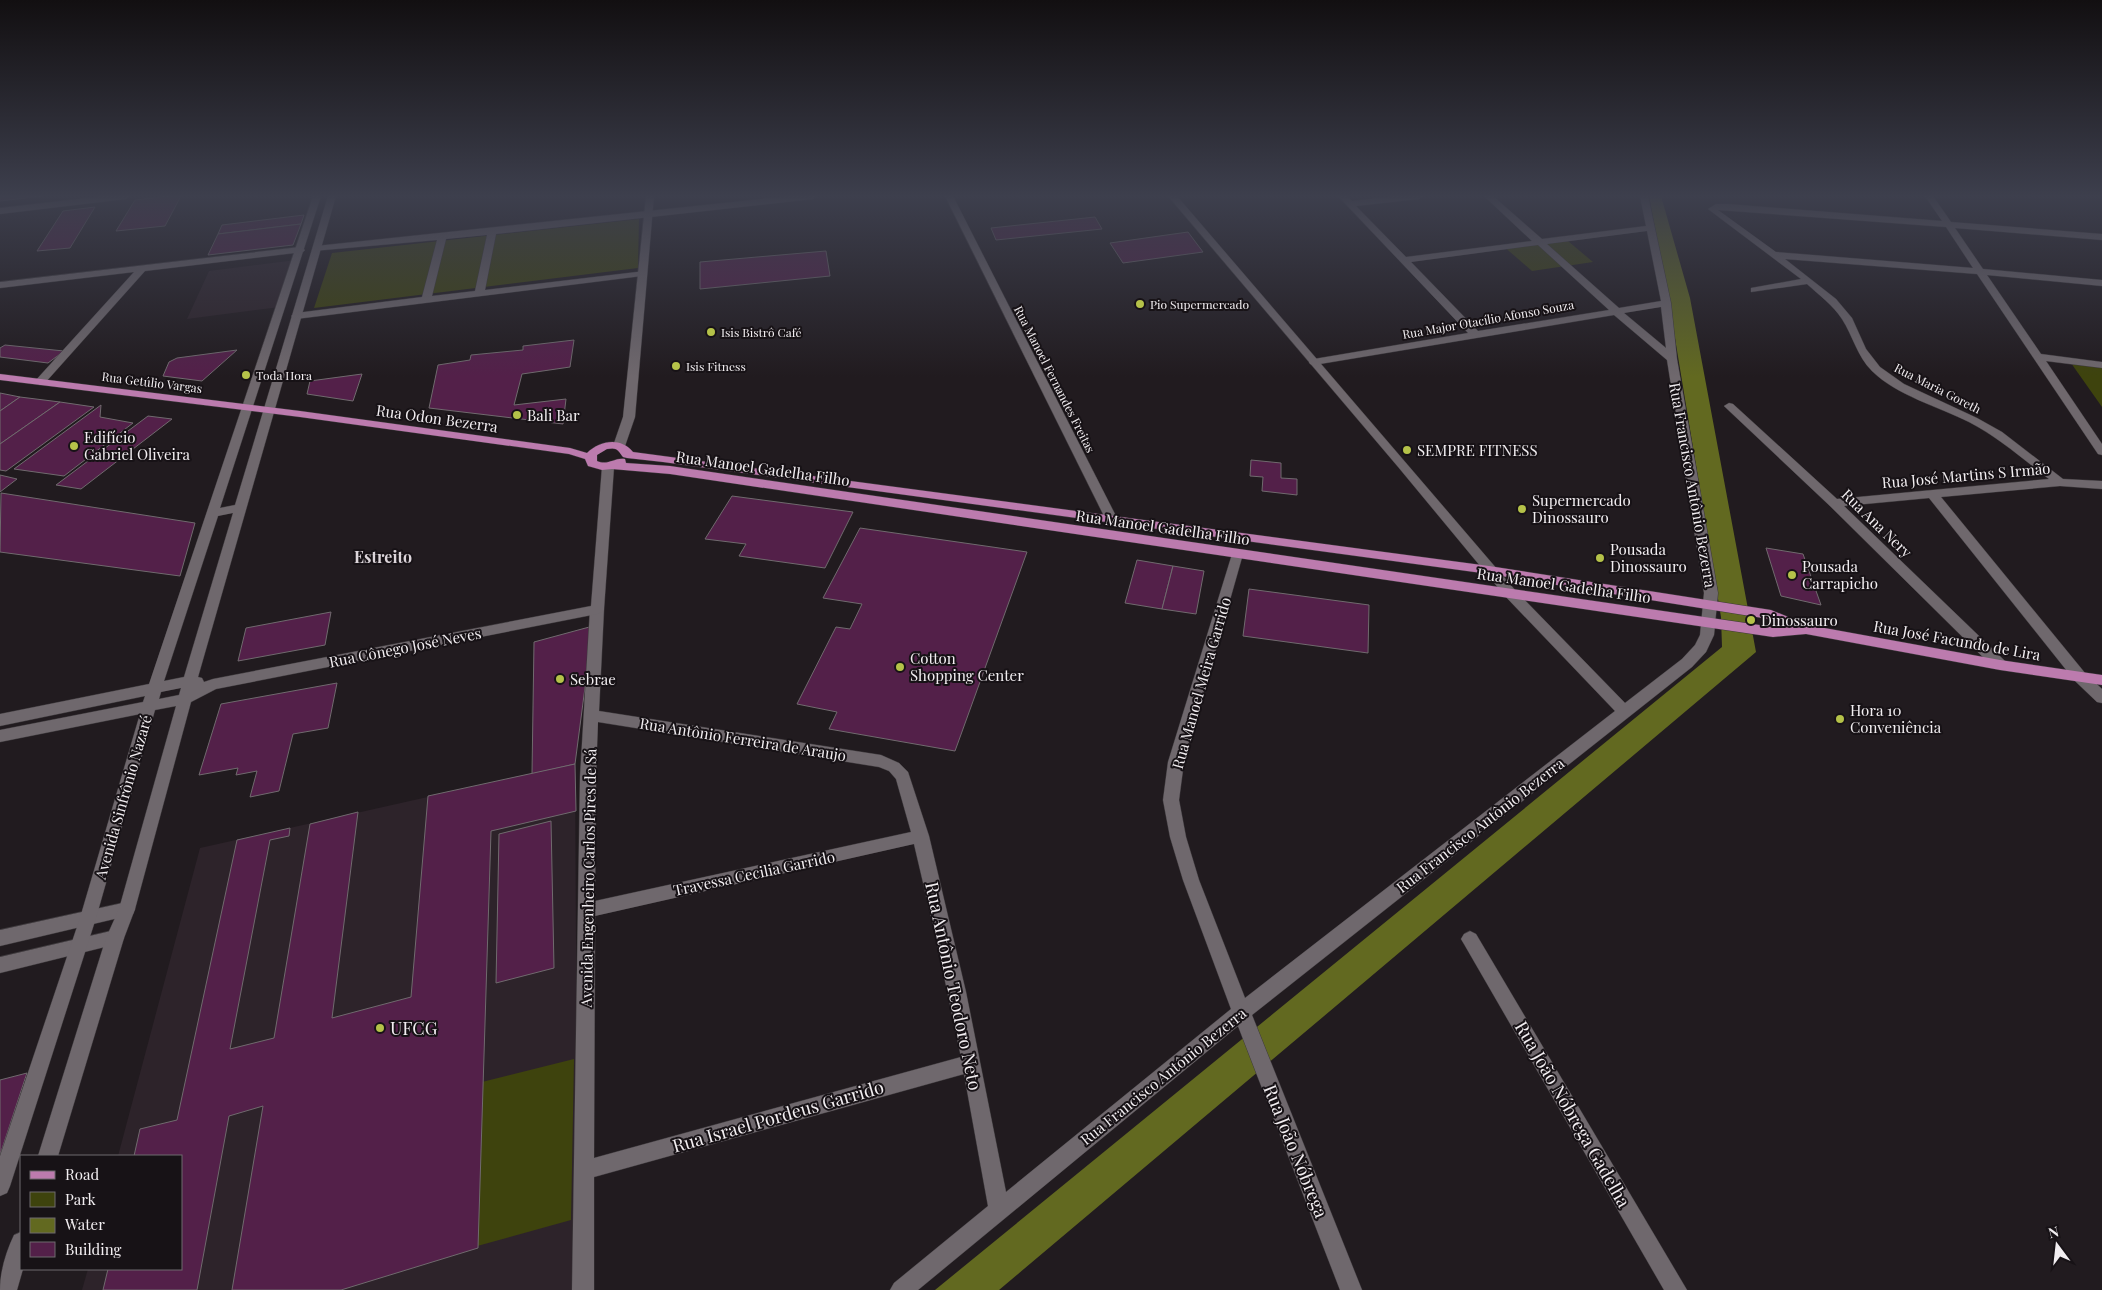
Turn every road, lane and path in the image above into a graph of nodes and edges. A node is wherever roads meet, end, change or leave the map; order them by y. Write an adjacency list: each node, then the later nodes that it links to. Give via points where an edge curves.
1 (272, 256): 18 (street)
2 (298, 256): 38 (street, Avenida Sinfrônio Nazaré)
3 (314, 256): 29 (street)
4 (437, 256): 26 (street)
5 (487, 256): 25 (street)
6 (644, 256): 19 (street)
7 (979, 256): 53 (street, Rua Manoel Fernandes Freitas)
8 (1223, 256): 33 (street)
9 (1400, 256): 16 (street)
10 (1432, 256): 16 (street)
11 (1555, 256): 28 (street)
12 (1656, 256): 27 (street, Rua Francisco Antônio Bezerra)
13 (1775, 256): 20 (street, Rua Maria Goreth)
14 (1788, 256): 17 (street)
15 (1970, 256): 17 (street)
16 (1404, 260): 30 (street)
17 (1979, 271): 21 (street); 31 (street)
18 (139, 272): 22 (street); 24 (street); 36 (street)
19 (642, 273): 25 (street); 42 (street, via 630,417)
20 (1809, 280): 23 (street); 47 (street, Rua Maria Goreth, via 1841,309 1860,349 1876,369 1900,386 1998,434)
21 (2102, 283)
22 (0, 285)
23 (1754, 290)
24 (0, 292)
25 (479, 293): 26 (street)
26 (426, 300): 29 (street)
27 (1666, 303): 28 (street, Rua Major Otacílio Afonso Souza); 32 (street, Rua Francisco Antônio Bezerra)
28 (1614, 310): 30 (street, Rua Major Otacílio Afonso Souza); 32 (street)
29 (296, 316): 39 (street)
30 (1475, 334): 33 (street, Rua Major Otacílio Afonso Souza)
31 (2037, 357): 34 (street); 44 (street)
32 (1672, 359): 57 (street, Rua Francisco Antônio Bezerra, via 1711,593)
33 (1314, 362): 55 (street)
34 (2102, 364)
35 (0, 377): 36 (main road, Rua Getúlio Vargas)
36 (40, 382): 38 (main road, Rua Getúlio Vargas)
37 (1729, 406): 50 (street, Rua Ana Nery)
38 (248, 408): 39 (main road, Rua Getúlio Vargas); 52 (street, Avenida Sinfrônio Nazaré)
39 (268, 411): 40 (main road, Rua Getúlio Vargas); 51 (street)
40 (300, 414): 43 (main road, Rua Odon Bezerra)
41 (603, 447): 42 (main road, Rua Manoel Gadelha Filho); 43 (main road, Rua Odon Bezerra); 45 (main road)
42 (623, 450): 46 (main road, via 624,460); 53 (main road, Rua Manoel Gadelha Filho)
43 (570, 451): 45 (main road, Rua Odon Bezerra)
44 (2102, 452)
45 (590, 457): 46 (main road, Rua Odon Bezerra, via 594,465)
46 (611, 466): 54 (main road, Rua Manoel Gadelha Filho, via 670,470); 58 (street, Avenida Engenheiro Carlos Pires de Sá)
47 (2060, 482): 48 (street, Rua José Martins S Irmão); 49 (street, Rua José Martins S Irmão)
48 (2102, 485)
49 (1933, 496): 50 (street, Rua José Martins S Irmão); 62 (street)
50 (1834, 503): 61 (street, Rua Ana Nery)
51 (241, 508): 52 (street); 64 (street)
52 (213, 513): 66 (street, Avenida Sinfrônio Nazaré)
53 (1112, 520): 55 (main road, Rua Manoel Gadelha Filho)
54 (1237, 554): 56 (main road, Rua Manoel Gadelha Filho); 84 (street, Rua Manoel Meira Garrido, via 1176,762 1171,800 1191,880)
55 (1489, 570): 56 (street); 57 (main road, Rua Manoel Gadelha Filho)
56 (1510, 593): 59 (main road, Rua Manoel Gadelha Filho); 70 (street)
57 (1718, 606): 59 (street, Rua Francisco Antônio Bezerra); 60 (main road, Rua José Facundo de Lira, via 1771,615)
58 (597, 609): 65 (street, Rua Cônego José Neves); 71 (street, Avenida Engenheiro Carlos Pires de Sá)
59 (1716, 623): 60 (main road, Rua José Facundo de Lira, via 1773,632); 70 (street, Rua Francisco Antônio Bezerra, via 1701,648 1687,663)
60 (1806, 629): 61 (main road, Rua José Facundo de Lira)
61 (2000, 665): 62 (main road, Rua José Facundo de Lira)
62 (2080, 677): 63 (main road, Rua José Facundo de Lira); 68 (street)
63 (2102, 680)
64 (190, 681): 65 (street, Rua Cônego José Neves); 66 (street, Rua Cônego José Neves); 67 (street)
65 (213, 684): 67 (street, Rua Cônego José Neves)
66 (155, 688): 69 (street, Avenida Sinfrônio Nazaré); 72 (street, Rua Cônego José Neves)
67 (185, 698): 69 (street, Rua Cônego José Neves); 76 (street)
68 (2102, 698)
69 (149, 706): 73 (street, Rua Cônego José Neves); 78 (street, Avenida Sinfrônio Nazaré)
70 (1625, 712): 84 (street, Rua Francisco Antônio Bezerra)
71 (591, 715): 74 (street, Rua Antônio Ferreira de Araujo, via 881,761); 77 (street, Avenida Engenheiro Carlos Pires de Sá)
72 (0, 720)
73 (0, 736)
74 (894, 767): 75 (street, Rua Antônio Teodoro Neto, via 903,776)
75 (921, 836): 77 (street, Travessa Cecilia Garrido); 85 (street, Rua Antônio Teodoro Neto)
76 (127, 909): 78 (street); 80 (street)
77 (587, 910): 88 (street, Avenida Engenheiro Carlos Pires de Sá)
78 (88, 918): 79 (street); 82 (street, Avenida Sinfrônio Nazaré)
79 (0, 938)
80 (115, 938): 82 (street); 87 (street)
81 (1470, 939): 96 (street, Rua João Nóbrega Gadelha)
82 (78, 947): 83 (street); 89 (street, Avenida Sinfrônio Nazaré)
83 (0, 965)
84 (1241, 1012): 86 (street, Rua João Nóbrega); 90 (street, Rua Francisco Antônio Bezerra)
85 (971, 1063): 88 (street, Rua Israel Pordeus Garrido); 90 (street, Rua Antônio Teodoro Neto)
86 (1271, 1088): 95 (street, Rua João Nóbrega)
87 (48, 1155)
88 (585, 1170): 93 (street, Avenida Engenheiro Carlos Pires de Sá)
89 (0, 1186)
90 (999, 1211): 94 (street, Rua Francisco Antônio Bezerra)
91 (20, 1245): 92 (street)
92 (6, 1290)
93 (584, 1290)
94 (901, 1290)
95 (1351, 1290)
96 (1676, 1290)

